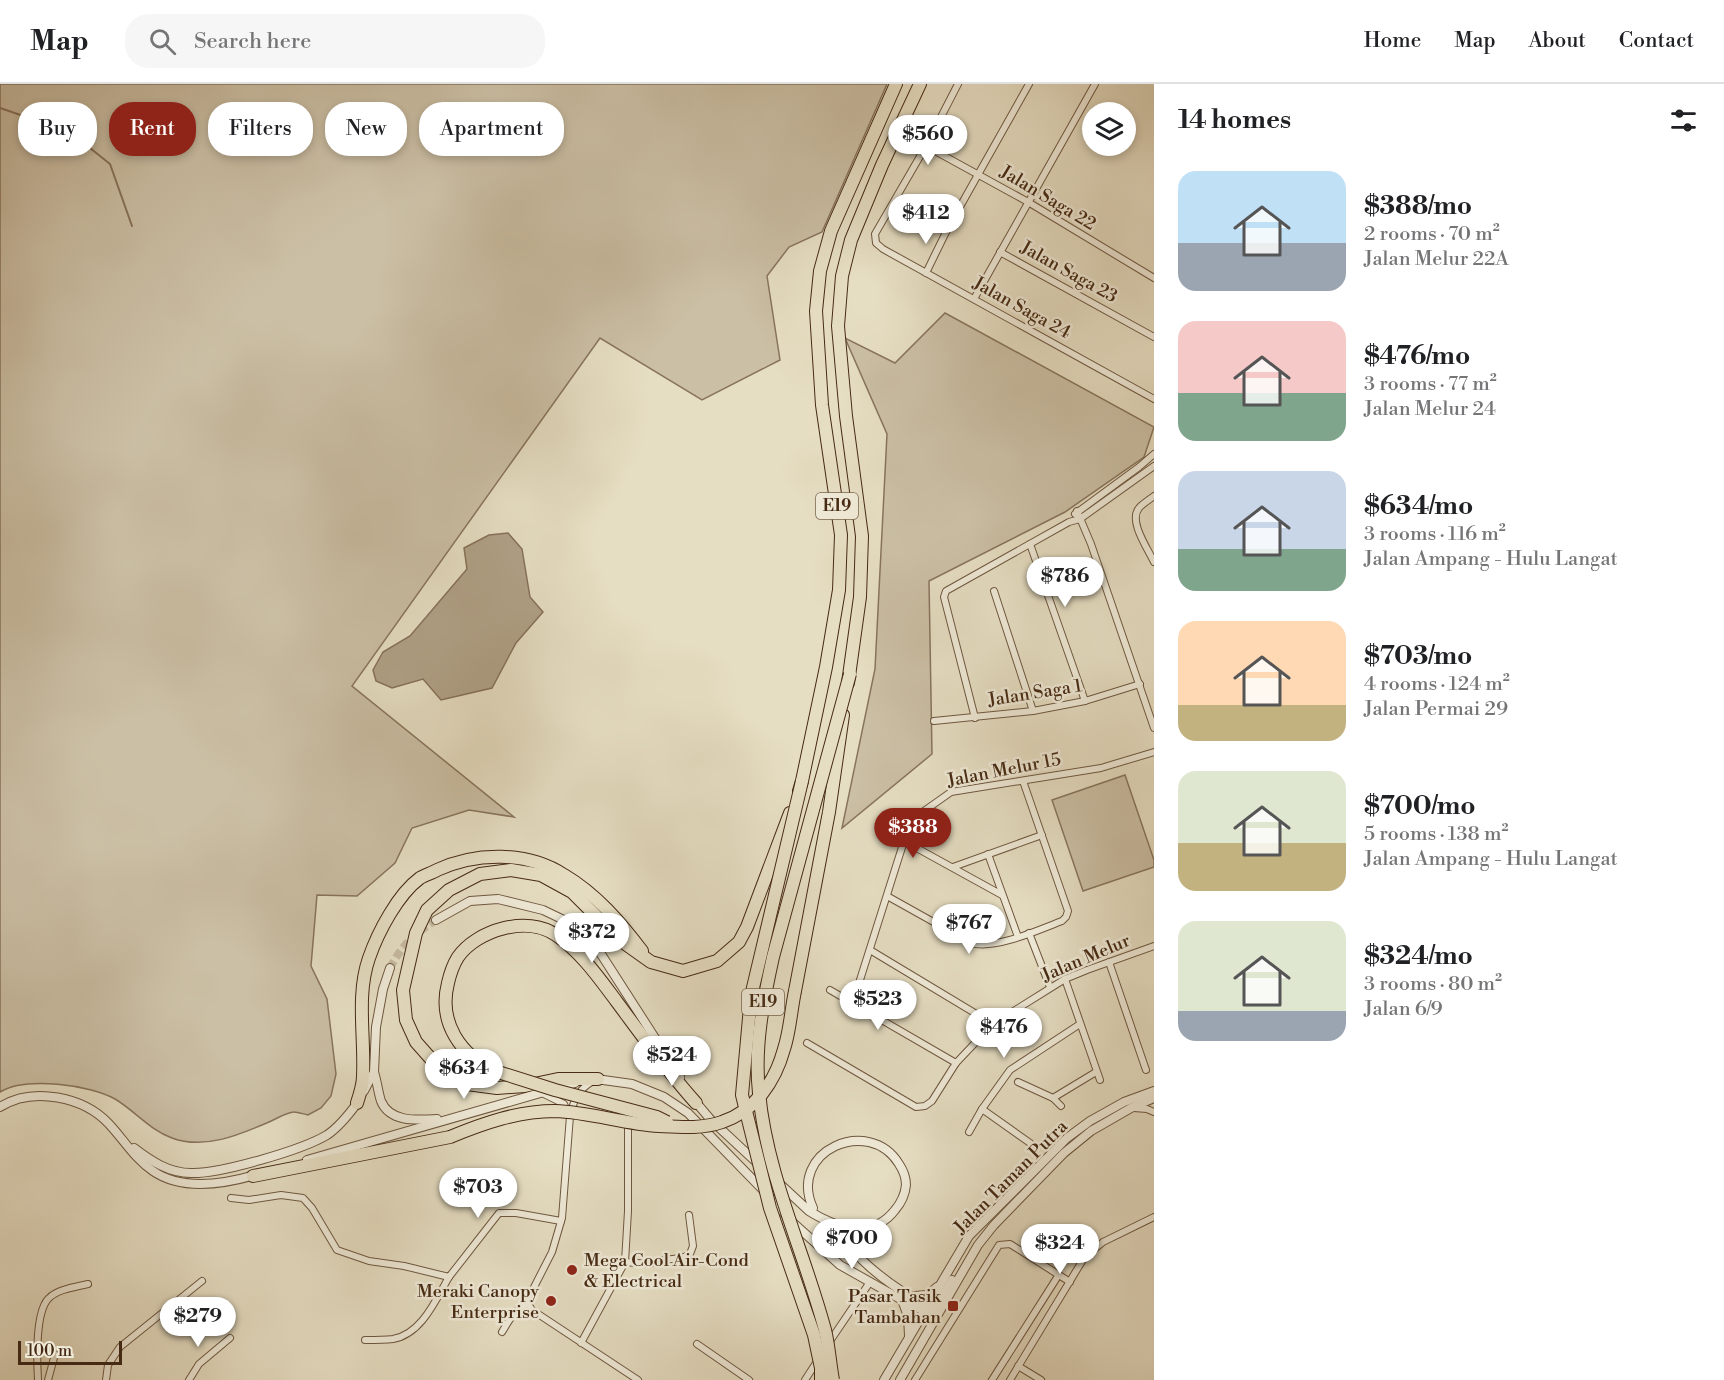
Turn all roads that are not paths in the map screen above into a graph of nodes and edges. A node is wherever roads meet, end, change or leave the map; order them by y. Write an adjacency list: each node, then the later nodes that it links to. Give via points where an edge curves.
1 (896, 84): 32 (highway, E19, via 831,231 820,271 816,311 822,405 842,535 826,667)
2 (920, 84): 24 (highway, E19, via 851,240 842,276 838,326 862,536 861,597)
3 (958, 84): 6 (street)
4 (1029, 84): 7 (street)
5 (1095, 84): 8 (street)
6 (926, 146): 7 (street, Jalan Saga 22); 10 (street, Jalan Saga 24, via 875,234 876,243 883,249)
7 (978, 175): 8 (street, Jalan Saga 22); 10 (street)
8 (1028, 202): 9 (street); 11 (street, Jalan Saga 22)
9 (1000, 252): 12 (street); 13 (street, Jalan Saga 23)
10 (926, 273): 12 (street, Jalan Saga 24)
11 (1154, 278)
12 (974, 299): 14 (street, Jalan Saga 24)
13 (1154, 337)
14 (1154, 399)
15 (1154, 454): 18 (street)
16 (1154, 466): 19 (street)
17 (1154, 496): 22 (street, via 1135,515)
18 (1077, 511): 19 (street); 20 (street)
19 (1080, 519): 20 (street); 25 (street)
20 (1069, 522): 21 (street)
21 (1030, 544): 26 (street); 28 (street, via 946,591 944,597)
22 (1154, 562)
23 (994, 591): 27 (street)
24 (850, 674): 75 (highway, bridge, via 829,812 785,1049 777,1070 756,1102 739,1114 722,1123); 115 (highway, E19, bridge, via 773,957 758,1042 759,1093 766,1136 784,1205 826,1331)
25 (1140, 684): 26 (street, Jalan Saga 1); 30 (street)
26 (1085, 701): 27 (street, Jalan Saga 1)
27 (1033, 711): 28 (street, Jalan Saga 1)
28 (975, 718): 29 (street, Jalan Saga 1)
29 (934, 721)
30 (1154, 728)
31 (1154, 752): 33 (street, Jalan Melur 15, via 1101,768)
32 (802, 781): 45 (highway, bridge, via 739,942 717,961 683,971); 114 (highway, E19, bridge, via 751,996 742,1095 770,1208 814,1335)
33 (1023, 781): 34 (street); 35 (street, Jalan Melur 15, via 951,792 916,816)
34 (1042, 835): 36 (street); 41 (street, via 1068,911 1062,921)
35 (904, 841): 37 (street); 39 (street, Jalan Melur 15)
36 (988, 854): 37 (street); 38 (street)
37 (952, 867): 38 (street)
38 (1002, 895): 42 (street)
39 (887, 896): 42 (street, via 980,946); 44 (street, Jalan Melur 15)
40 (436, 920): 67 (street, via 470,901 498,899 543,909 568,922 592,940)
41 (1029, 933): 42 (street); 49 (street)
42 (1018, 937)
43 (1153, 949): 46 (street, Jalan Melur)
44 (870, 950): 51 (street, Jalan Melur 15); 52 (street)
45 (651, 962): 59 (highway, via 620,940 572,892 541,875 511,870 480,874 449,890 427,910 416,933 403,990 406,1020 416,1042 440,1068 467,1084 497,1088 558,1079); 66 (highway, via 594,896 563,874 531,861 492,856 466,860 421,878 399,900 369,957 363,980 363,1078)
46 (1109, 962): 48 (street, Jalan Melur); 56 (street)
47 (390, 968): 57 (street, via 376,1027)
48 (1065, 979): 49 (street, Jalan Melur); 53 (street)
49 (1050, 987): 52 (street, Jalan Melur)
50 (830, 990): 51 (street)
51 (853, 1002): 55 (street)
52 (993, 1023): 55 (street, Jalan Melur)
53 (1080, 1024): 58 (street); 71 (street, via 1010,1070)
54 (807, 1043): 55 (street, Jalan Melur, via 916,1107 932,1101)
55 (956, 1063)
56 (1146, 1070)
57 (374, 1072): 66 (street); 74 (street, via 382,1103 393,1115 411,1121)
58 (1096, 1072): 60 (street); 64 (street)
59 (598, 1079): 63 (street); 73 (street, via 581,1088); 92 (street, via 632,1084 664,1097 688,1113 791,1221 840,1265)
60 (1100, 1080)
61 (1017, 1082): 64 (street)
62 (1154, 1091): 95 (street, Jalan Taman Putra, via 1090,1120 1067,1138 969,1236)
63 (539, 1092): 73 (street, via 564,1104); 74 (street)
64 (1053, 1098): 68 (street)
65 (1154, 1098): 70 (street, Jalan Taman Putra)
66 (357, 1103): 78 (street, via 329,1134 299,1148 214,1172 171,1170 151,1161)
67 (696, 1103): 75 (highway, bridge, via 671,1076 584,960 554,933 514,926 474,942 458,957 451,971 446,1002 453,1034 478,1064); 82 (street, via 809,1212 825,1221 861,1229 889,1218 905,1193 903,1168 884,1147 866,1141 834,1146 811,1168 807,1187)
68 (1061, 1106)
69 (0, 1107): 78 (street, via 32,1096 68,1100 98,1114)
70 (1131, 1108): 72 (street); 87 (street, Jalan Taman Putra, via 1091,1131 1064,1153)
71 (982, 1109): 77 (street); 79 (street)
72 (1154, 1112)
73 (570, 1116): 85 (street)
74 (450, 1118): 80 (street)
75 (674, 1125): 80 (highway, bridge, via 658,1126 585,1113 534,1112 450,1137)
76 (628, 1128): 88 (street)
77 (969, 1132)
78 (121, 1138): 80 (street, via 154,1173 171,1179 207,1184)
79 (1030, 1143)
80 (253, 1176)
81 (231, 1198): 90 (street, via 303,1198 338,1250 369,1261)
82 (813, 1208)
83 (690, 1215): 88 (street, via 690,1254 650,1264)
84 (1154, 1217): 93 (street, via 1103,1242 1084,1258)
85 (561, 1221): 90 (street, via 499,1213); 97 (street, via 552,1252)
86 (845, 1242): 96 (street)
87 (978, 1245): 98 (street); 117 (street, Jalan Taman Putra)
88 (625, 1262): 103 (street)
89 (1058, 1276): 93 (street); 118 (street, via 1010,1244 999,1245); 119 (street)
90 (449, 1277): 102 (street, via 410,1334)
91 (202, 1281): 109 (street, via 120,1347 108,1365)
92 (870, 1282): 96 (street); 113 (street)
93 (1070, 1282): 106 (street)
94 (88, 1284): 107 (street, via 48,1298 38,1332)
95 (940, 1285): 96 (street, via 928,1295); 98 (street, Jalan Taman Putra)
96 (904, 1298): 98 (street); 101 (street)
97 (528, 1304): 99 (street, via 516,1311); 103 (street)
98 (928, 1310): 101 (street, Jalan Taman Putra); 117 (street, via 928,1322 898,1372)
99 (502, 1332)
100 (230, 1338): 110 (street, via 199,1364)
101 (909, 1338): 116 (street, Jalan Taman Putra)
102 (365, 1340)
103 (580, 1343): 111 (street)
104 (697, 1344): 112 (street)
105 (55, 1354): 108 (street)
106 (1018, 1366): 120 (street); 121 (street)
107 (38, 1380)
108 (48, 1380)
109 (106, 1380)
110 (189, 1380)
111 (638, 1380)
112 (749, 1380)
113 (805, 1380)
114 (821, 1380)
115 (833, 1380)
116 (884, 1380)
117 (898, 1380)
118 (915, 1380)
119 (992, 1380)
120 (1010, 1380)
121 (1041, 1380)

